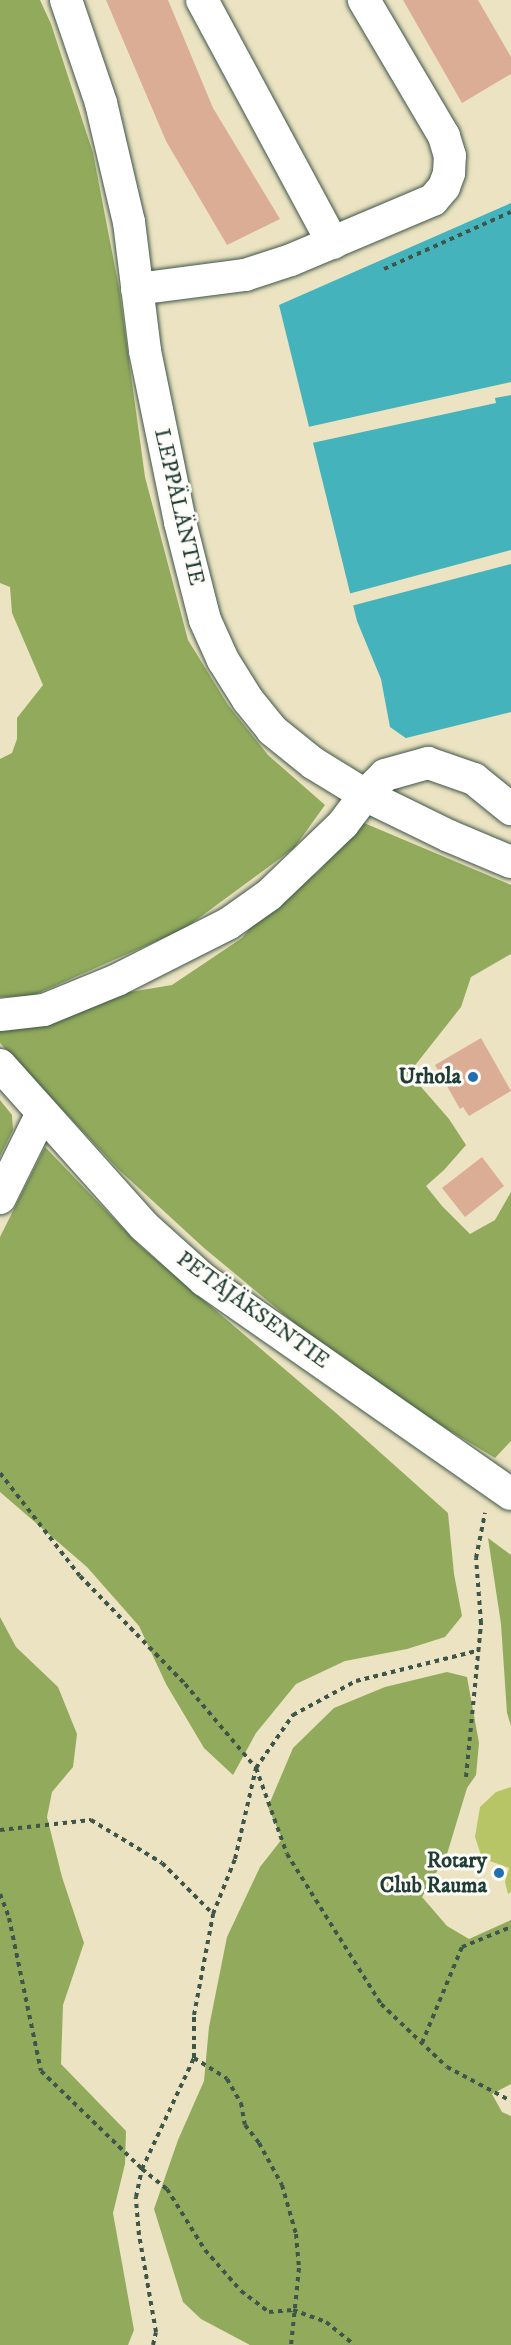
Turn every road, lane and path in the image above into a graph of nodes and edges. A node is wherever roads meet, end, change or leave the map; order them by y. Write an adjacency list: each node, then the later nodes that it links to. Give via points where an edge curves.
1 (66, 0): 7 (street, LEPPÄLÄNTIE, via 101,103 129,222)
2 (202, 0): 5 (street)
3 (364, 0): 5 (street, via 444,136 450,156 449,173 433,200)
4 (511, 212): 6 (path)
5 (333, 243): 7 (street, via 245,275)
6 (384, 269)
7 (137, 289): 8 (street, LEPPÄLÄNTIE, via 144,351 180,522 205,620 218,650 248,700 272,730 313,763)
8 (365, 795): 9 (street, via 385,775 428,764 474,779); 10 (street, LEPPÄLÄNTIE); 11 (street, via 343,824 269,895 228,924 117,981 44,1010)
9 (511, 809)
10 (511, 862)
11 (0, 1015)
12 (0, 1065): 13 (street, PETÄJÄKSENTIE)
13 (42, 1113): 14 (street); 16 (street, PETÄJÄKSENTIE, via 144,1226 204,1280)
14 (0, 1198)
15 (0, 1473): 18 (path, via 81,1576 185,1684)
16 (501, 1487): 17 (path, via 476,1558 481,1623)
17 (476, 1651): 18 (path, via 356,1681 293,1714); 19 (path)
18 (256, 1768): 22 (path, via 236,1859); 24 (path, via 287,1854 381,2004)
19 (466, 1777)
20 (0, 1830): 22 (path, via 91,1820 162,1863)
21 (0, 1894): 27 (path, via 9,1918 41,2071)
22 (213, 1914): 25 (path, via 194,2015)
23 (511, 1927): 24 (path, via 462,1947)
24 (422, 2043): 26 (path, via 447,2067)
25 (194, 2058): 27 (path); 28 (path, via 227,2079 241,2103 246,2125 282,2185 296,2234 299,2268)
26 (511, 2102)
27 (142, 2169): 28 (path, via 167,2189 205,2250 241,2291 269,2312); 29 (path, via 136,2197 156,2332)
28 (293, 2310): 30 (path); 31 (path, via 326,2322)
29 (153, 2345)
30 (291, 2345)
31 (354, 2345)

